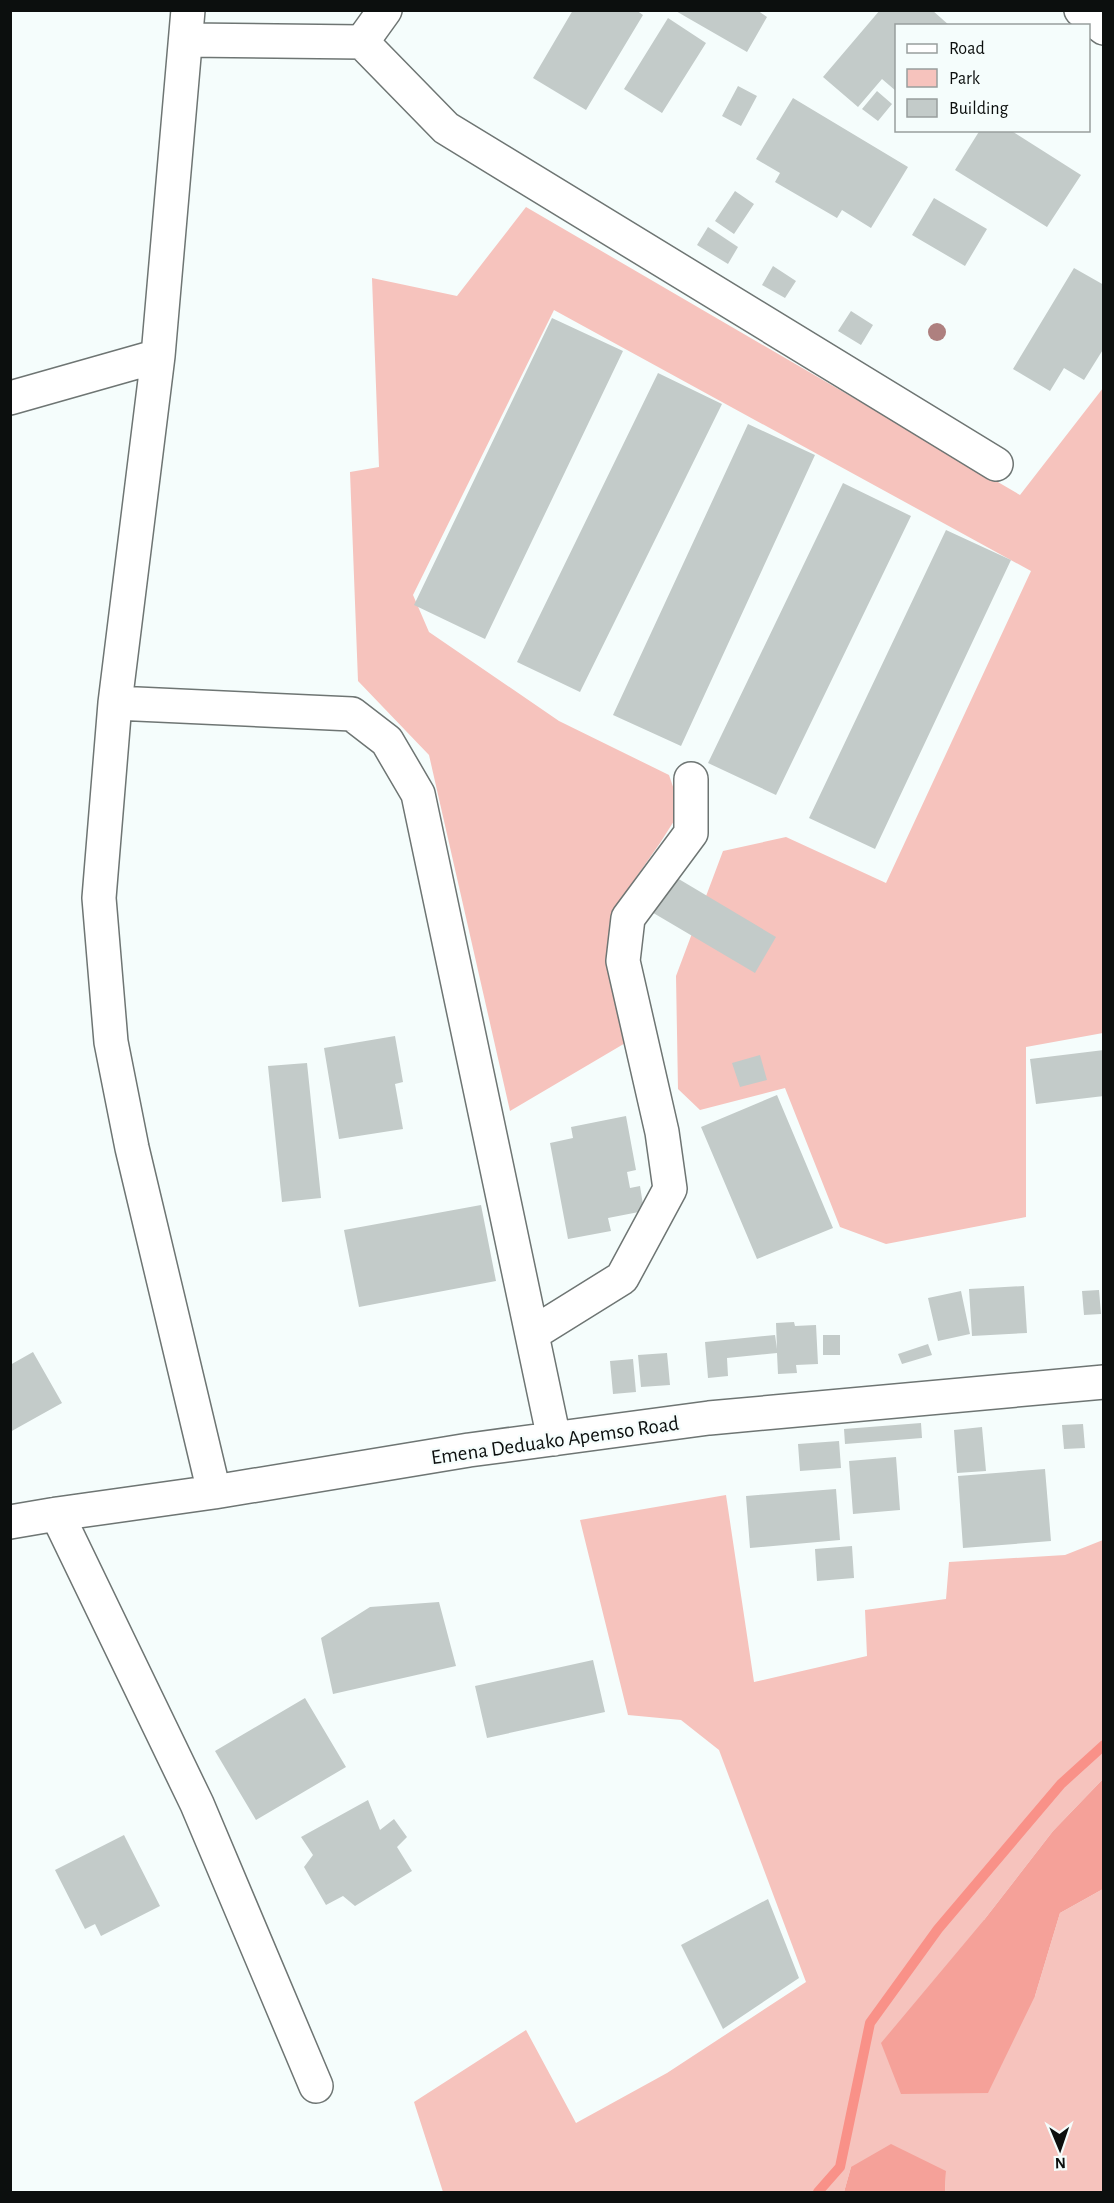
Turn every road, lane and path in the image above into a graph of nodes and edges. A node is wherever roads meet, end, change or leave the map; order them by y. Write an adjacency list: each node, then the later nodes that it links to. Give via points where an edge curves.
1 (385, 10): 5 (street)
2 (1081, 10): 4 (street)
3 (187, 25): 5 (street); 6 (street)
4 (1104, 28)
5 (363, 42): 8 (street, via 446,128)
6 (158, 356): 7 (street); 9 (street)
7 (10, 398)
8 (996, 464)
9 (115, 704): 11 (street, via 352,714 387,741 417,794); 14 (street, via 99,898 111,1042 132,1148)
10 (691, 779): 11 (street, via 691,833 628,918 623,961 662,1132 670,1189 622,1278)
11 (532, 1334): 13 (street)
12 (1104, 1382): 13 (street, Emena Deduako Apemso Road, via 709,1418)
13 (554, 1439): 14 (street, Emena Deduako Apemso Road)
14 (214, 1492): 15 (street, Emena Deduako Apemso Road)
15 (57, 1514): 16 (street, Emena Deduako Apemso Road); 17 (street, via 197,1804)
16 (10, 1522)
17 (316, 2086)

